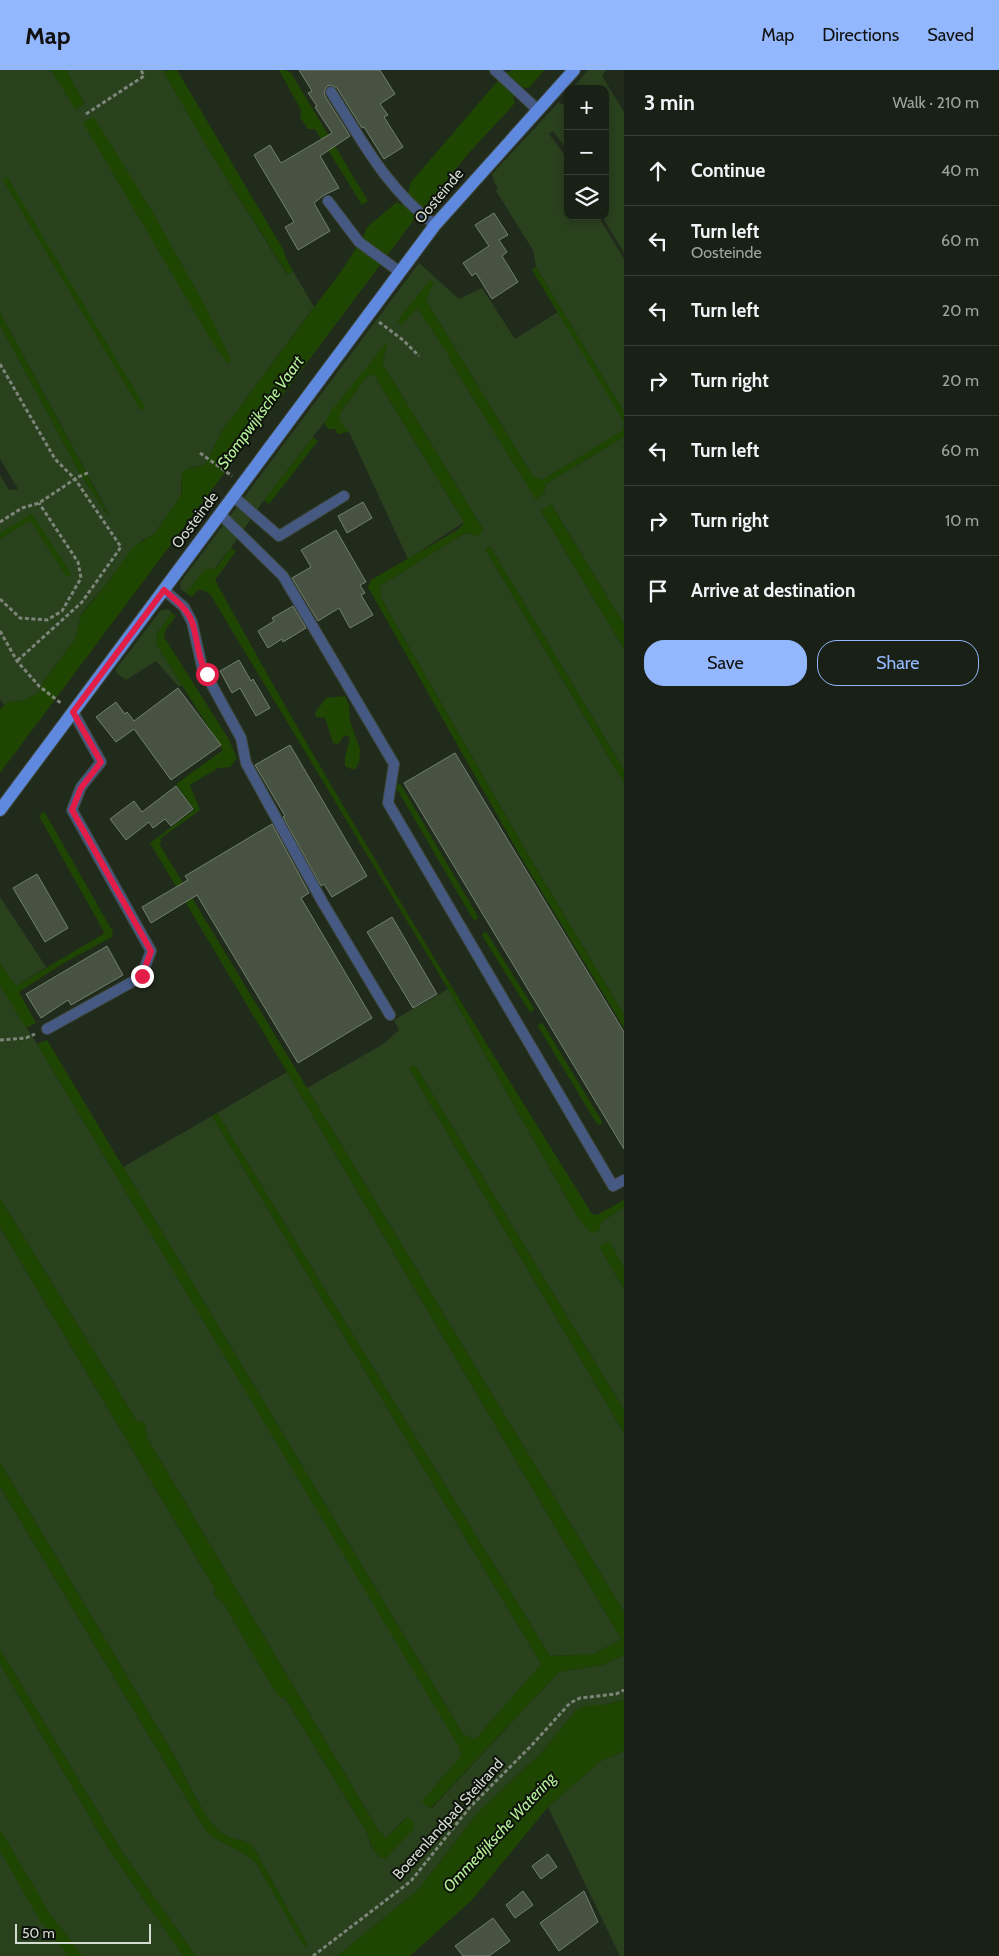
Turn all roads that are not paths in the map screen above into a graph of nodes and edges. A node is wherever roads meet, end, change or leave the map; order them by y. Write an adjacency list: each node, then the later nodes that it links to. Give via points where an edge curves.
1 (574, 70): 4 (main road, Oosteinde)
2 (498, 73): 4 (lane)
3 (331, 92): 6 (lane, via 382,173 405,200)
4 (538, 110): 6 (main road, Oosteinde)
5 (328, 201): 7 (lane, via 359,242)
6 (435, 225): 7 (main road, Oosteinde)
7 (400, 272): 8 (main road, Oosteinde)
8 (233, 496): 9 (lane, via 278,536); 10 (main road, Oosteinde)
9 (344, 496)
10 (220, 514): 11 (main road, Oosteinde); 16 (lane, via 283,576 394,764 388,803 613,1186)
11 (164, 590): 12 (main road, Oosteinde); 14 (lane, via 184,607 192,622 202,667 241,738 246,763)
12 (73, 712): 13 (main road, Oosteinde); 15 (lane, via 101,762 81,788 72,810 151,951 142,976)
13 (0, 810)
14 (390, 1016)
15 (47, 1029)
16 (624, 1180)

